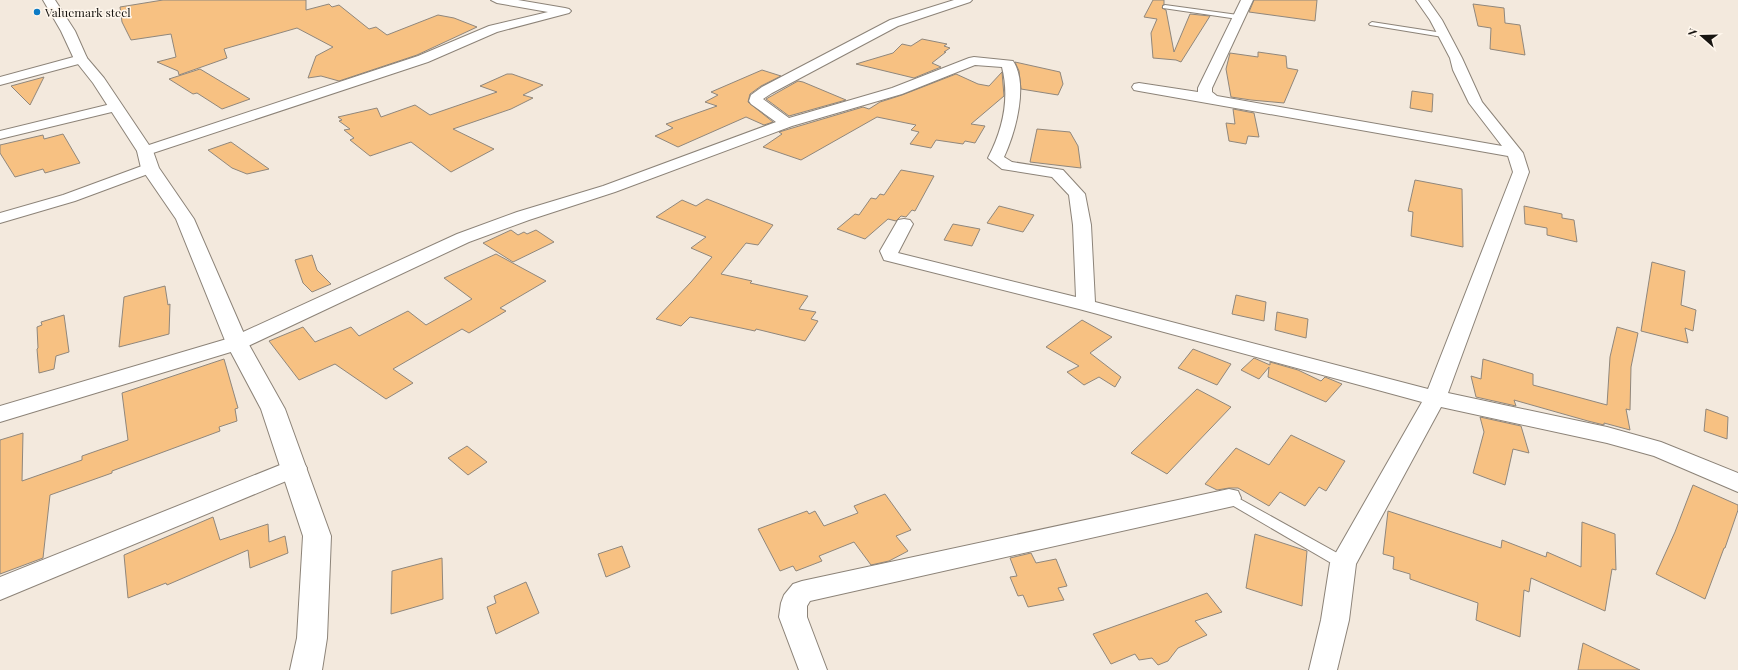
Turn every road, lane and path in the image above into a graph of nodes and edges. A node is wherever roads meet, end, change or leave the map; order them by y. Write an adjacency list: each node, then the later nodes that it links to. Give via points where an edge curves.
1 (49, 0): 10 (street)
2 (496, 0): 18 (street, via 565,11 493,29 423,59)
3 (966, 0): 15 (street, via 894,23 766,90 756,98 756,101)
4 (1247, 0): 7 (street)
5 (1422, 0): 9 (street, via 1436,20)
6 (1165, 7): 7 (lane)
7 (1238, 17): 13 (street, via 1205,88 1206,94)
8 (1372, 24): 9 (lane)
9 (1443, 36): 17 (street, via 1476,103)
10 (81, 59): 11 (street); 14 (street, via 99,81)
11 (0, 80)
12 (1139, 87): 13 (street)
13 (1213, 99): 17 (street)
14 (114, 108): 16 (street); 18 (street)
15 (788, 123): 21 (street, via 897,91 974,61 1008,64 1012,75 1012,110 1005,141 996,158 1008,166 1057,173 1077,194 1082,225); 22 (street, via 609,189 462,238)
16 (0, 135)
17 (1515, 153): 23 (street, via 1522,172)
18 (147, 160): 19 (street, via 69,198); 22 (street, via 185,219)
19 (0, 218)
20 (904, 224): 21 (street, via 889,251 890,256)
21 (1086, 305): 23 (street)
22 (237, 343): 24 (street); 25 (street, via 274,409)
23 (1435, 398): 26 (street, via 1661,450); 28 (street)
24 (0, 414)
25 (295, 468): 29 (street); 30 (street, via 317,536 312,638)
26 (1738, 482)
27 (1229, 498): 28 (lane); 31 (street, via 802,592 794,603 793,617)
28 (1343, 563): 32 (street, via 1335,620)
29 (0, 589)
30 (306, 670)
31 (814, 670)
32 (1323, 670)

